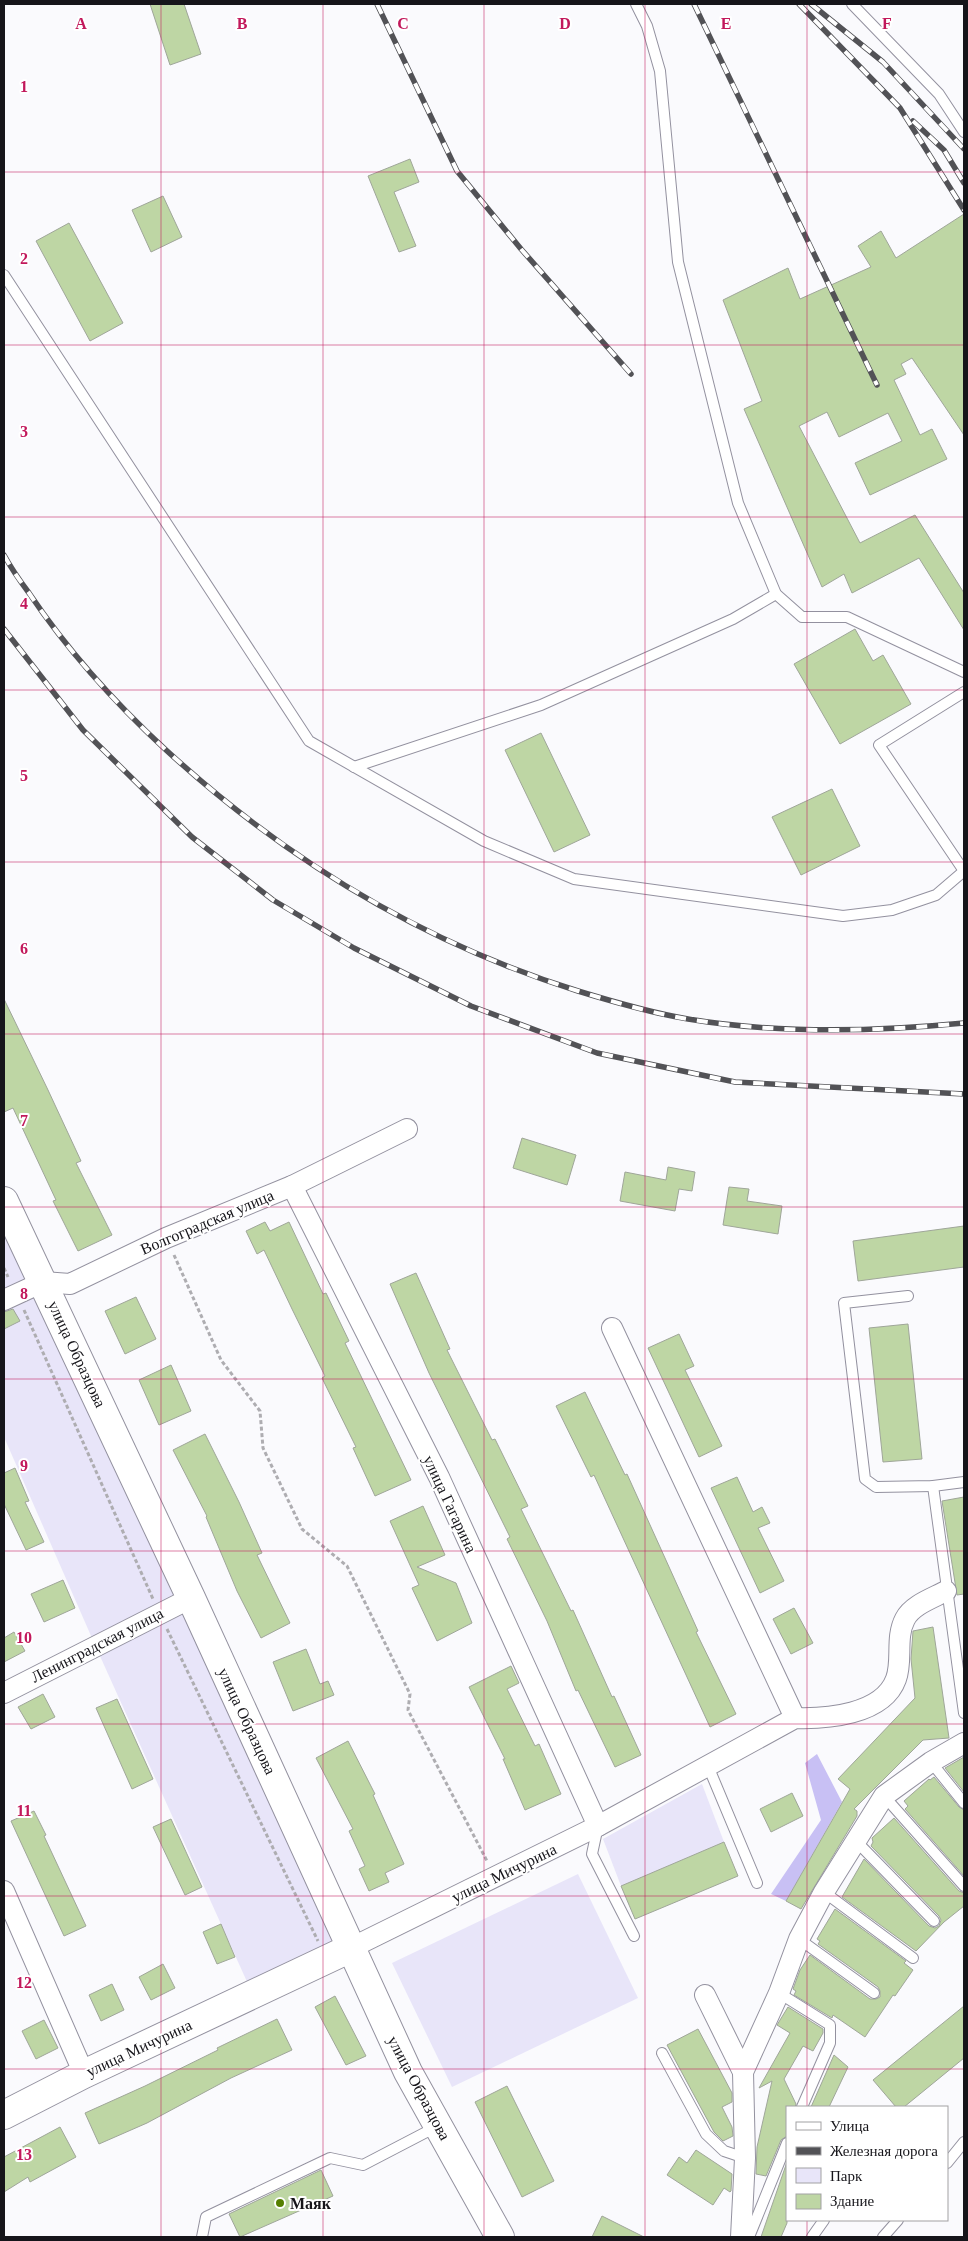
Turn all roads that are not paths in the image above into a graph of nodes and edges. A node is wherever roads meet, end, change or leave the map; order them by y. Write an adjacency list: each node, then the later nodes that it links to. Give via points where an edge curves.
1 (636, 4): 5 (lane, via 647,26 660,72 678,262 738,503)
2 (852, 4): 3 (lane, via 939,94)
3 (964, 132)
4 (4, 275): 8 (lane, via 309,741)
5 (776, 594): 6 (lane, via 802,617 848,617); 8 (lane, via 733,620 541,705)
6 (964, 672)
7 (964, 692): 9 (lane, via 879,745)
8 (354, 767): 9 (lane, via 484,841 574,879 843,916 892,910 936,895)
9 (964, 871)
10 (407, 1129): 11 (street, Волгоградская улица)
11 (292, 1186): 13 (street, Волгоградская улица, via 166,1238 70,1284); 29 (street, улица Гагарина, via 439,1477)
12 (4, 1201): 13 (street, улица Образцова)
13 (43, 1282): 15 (street, Волгоградская улица); 20 (street, улица Образцова)
14 (908, 1296): 18 (lane, via 844,1303 865,1479 876,1487)
15 (4, 1300)
16 (612, 1328): 23 (street)
17 (964, 1482): 18 (lane)
18 (933, 1486): 19 (lane)
19 (946, 1591): 22 (lane); 23 (street, улица Мичурина, via 906,1617 900,1632 896,1679 888,1694 866,1708 839,1716)
20 (191, 1598): 21 (street, Ленинградская улица); 38 (street, улица Образцова)
21 (4, 1693)
22 (964, 1713)
23 (795, 1718): 26 (street, улица Мичурина)
24 (963, 1740): 25 (street)
25 (931, 1762): 27 (street); 28 (lane)
26 (708, 1766): 29 (street, улица Мичурина); 31 (lane)
27 (884, 1796): 30 (street); 32 (lane)
28 (964, 1803)
29 (598, 1826): 36 (lane, via 592,1854); 38 (street, улица Мичурина)
30 (855, 1840): 34 (street); 35 (lane)
31 (757, 1883)
32 (964, 1886)
33 (4, 1891): 45 (street)
34 (824, 1892): 37 (street); 39 (lane)
35 (934, 1921)
36 (634, 1936)
37 (799, 1939): 40 (street); 41 (lane)
38 (351, 1948): 45 (street, улица Мичурина); 48 (street, улица Образцова, via 408,2072)
39 (914, 1958)
40 (779, 1993): 44 (street); 46 (lane, via 830,2025 830,2043)
41 (874, 1994)
42 (705, 1995): 44 (street)
43 (662, 2053): 51 (lane, via 706,2134 724,2151)
44 (742, 2072): 51 (street)
45 (84, 2074): 47 (street, улица Мичурина)
46 (802, 2106)
47 (4, 2115)
48 (438, 2126): 55 (lane, via 363,2165 330,2158 206,2217); 56 (street, улица Образцова)
49 (964, 2142): 52 (lane)
50 (786, 2145): 58 (lane)
51 (745, 2158): 57 (street)
52 (948, 2162)
53 (823, 2221): 59 (lane)
54 (897, 2221): 60 (lane)
55 (202, 2237)
56 (500, 2237)
57 (741, 2237)
58 (749, 2237)
59 (812, 2237)
60 (883, 2237)

